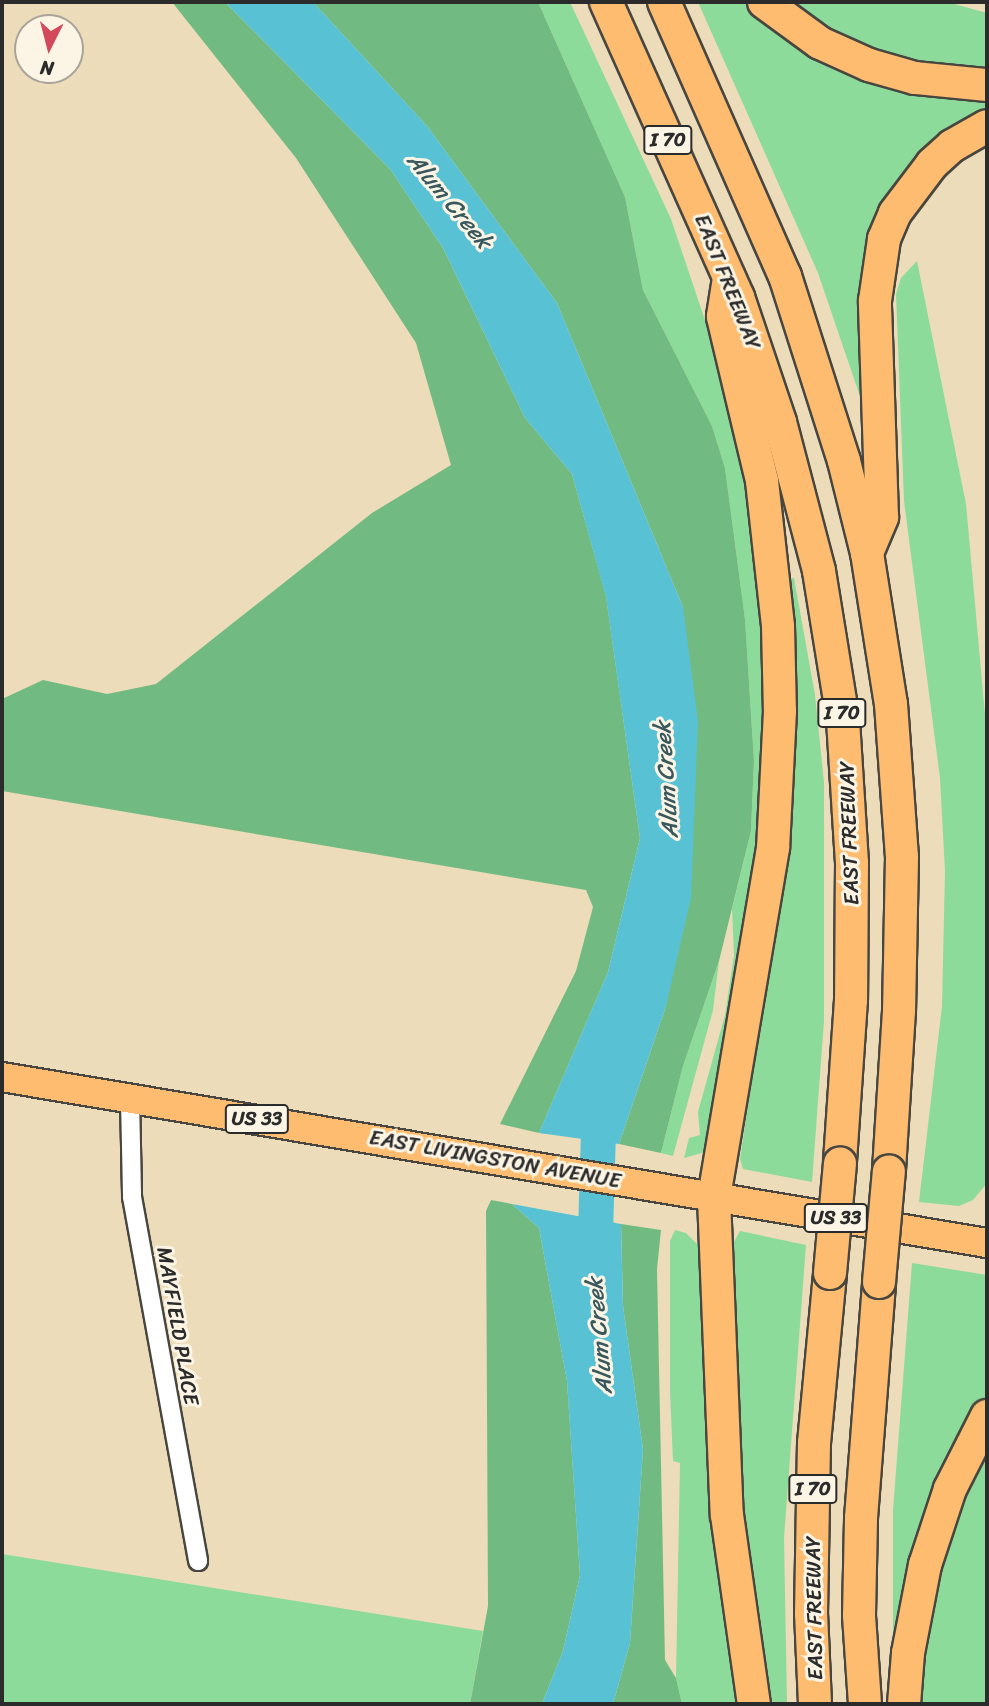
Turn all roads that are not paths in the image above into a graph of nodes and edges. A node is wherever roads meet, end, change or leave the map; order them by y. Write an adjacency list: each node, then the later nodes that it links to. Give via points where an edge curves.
1 (606, 2): 6 (highway, EAST FREEWAY / I 70)
2 (664, 2): 7 (highway, I 70, via 785,276 844,461)
3 (764, 2): 4 (highway, via 820,43 869,65 915,78)
4 (987, 85)
5 (987, 126): 7 (highway, via 932,164 895,213 884,239 875,301 882,517)
6 (729, 278): 10 (highway, via 723,317 762,481 778,626 780,711 773,848); 15 (highway, EAST FREEWAY / I 70, bridge, via 776,408 808,522 843,720 852,863 851,1000 814,1443 811,1614)
7 (867, 553): 16 (highway, I 70, bridge, via 891,704 901,846 899,1011 861,1531 859,1615)
8 (2, 1077): 9 (main road, EAST LIVINGSTON AVENUE / US 33)
9 (130, 1098): 10 (main road, EAST LIVINGSTON AVENUE / US 33); 13 (street, MAYFIELD PLACE, via 132,1197)
10 (714, 1198): 11 (main road, EAST LIVINGSTON AVENUE / US 33); 14 (highway, via 727,1515)
11 (987, 1243)
12 (987, 1416): 17 (highway, via 950,1489 925,1565 908,1653)
13 (198, 1561)
14 (754, 1704)
15 (815, 1704)
16 (865, 1704)
17 (904, 1704)

